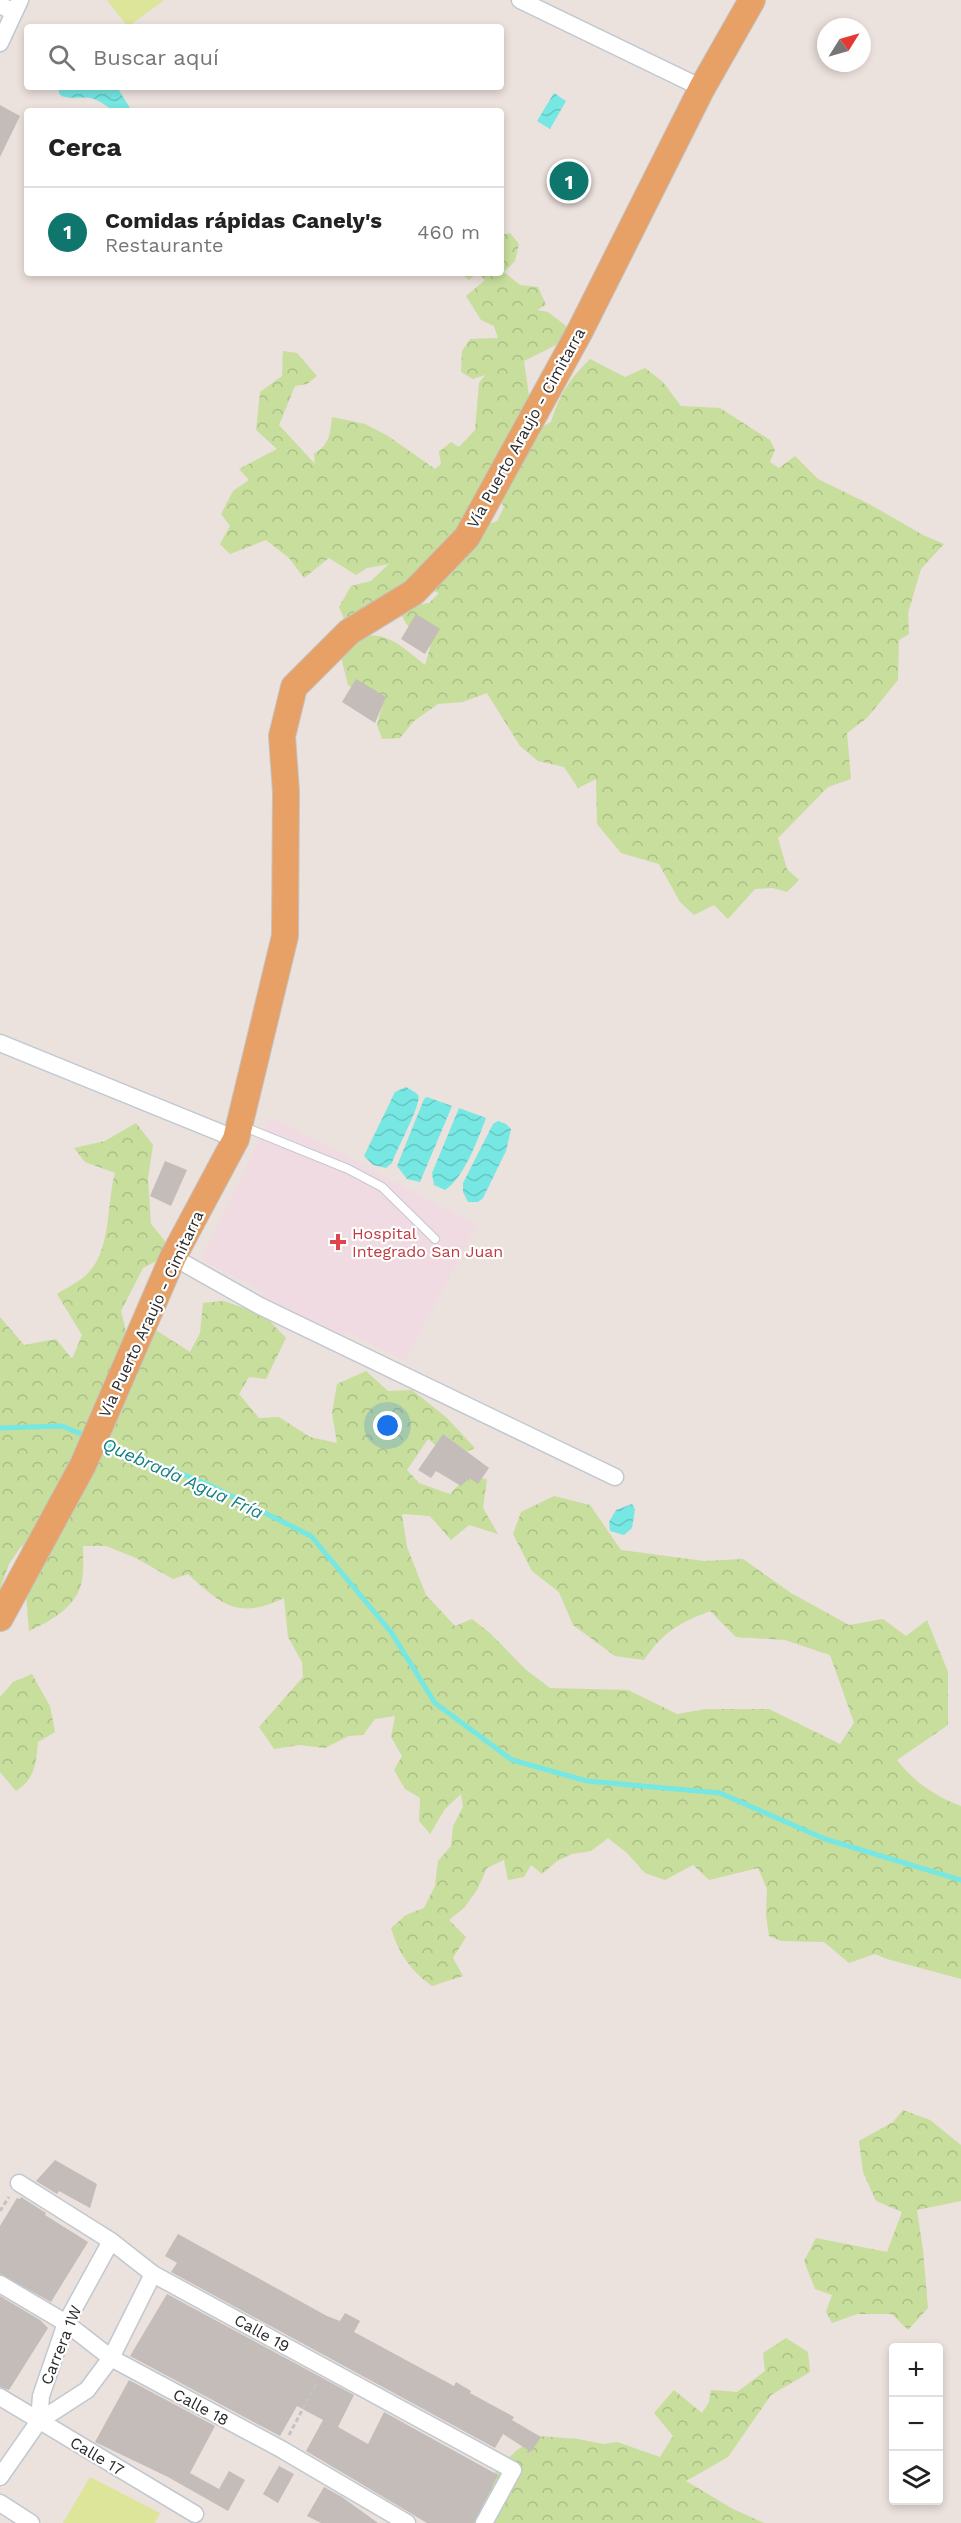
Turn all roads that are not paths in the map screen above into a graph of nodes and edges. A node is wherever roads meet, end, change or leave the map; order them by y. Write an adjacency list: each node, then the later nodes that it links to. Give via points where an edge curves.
1 (520, 0): 5 (street)
2 (752, 0): 5 (main road, Vía Puerto Araujo - Cimitarra)
3 (11, 6): 4 (street)
4 (0, 42)
5 (702, 88): 7 (main road, Vía Puerto Araujo - Cimitarra, via 580,331 467,537 414,592 350,632 294,687 282,736 286,792 285,936)
6 (0, 1043): 7 (street)
7 (238, 1132): 8 (lane, via 348,1169 382,1187); 9 (main road, Vía Puerto Araujo - Cimitarra)
8 (435, 1239)
9 (173, 1257): 10 (street, via 260,1306); 11 (main road, Vía Puerto Araujo - Cimitarra, via 83,1466)
10 (615, 1478)
11 (0, 1618)
12 (19, 2183): 13 (street, Calle 19)
13 (111, 2241): 14 (street, Calle 19); 16 (street, Carrera 1W)
14 (153, 2274): 17 (street, Carrera 1W); 25 (street, Calle 19, via 513,2470)
15 (0, 2284): 16 (street, Calle 18)
16 (66, 2323): 17 (street, Calle 18); 19 (street, Carrera 1W, via 41,2396)
17 (111, 2358): 19 (street, Carrera 1W, via 87,2390); 24 (street, Calle 18)
18 (0, 2397): 19 (street, Calle 17)
19 (39, 2421): 20 (street, Carrera 1W); 22 (street, Calle 17)
20 (0, 2477)
21 (0, 2503): 23 (street)
22 (195, 2514)
23 (31, 2523)
24 (407, 2523)
25 (483, 2523)

